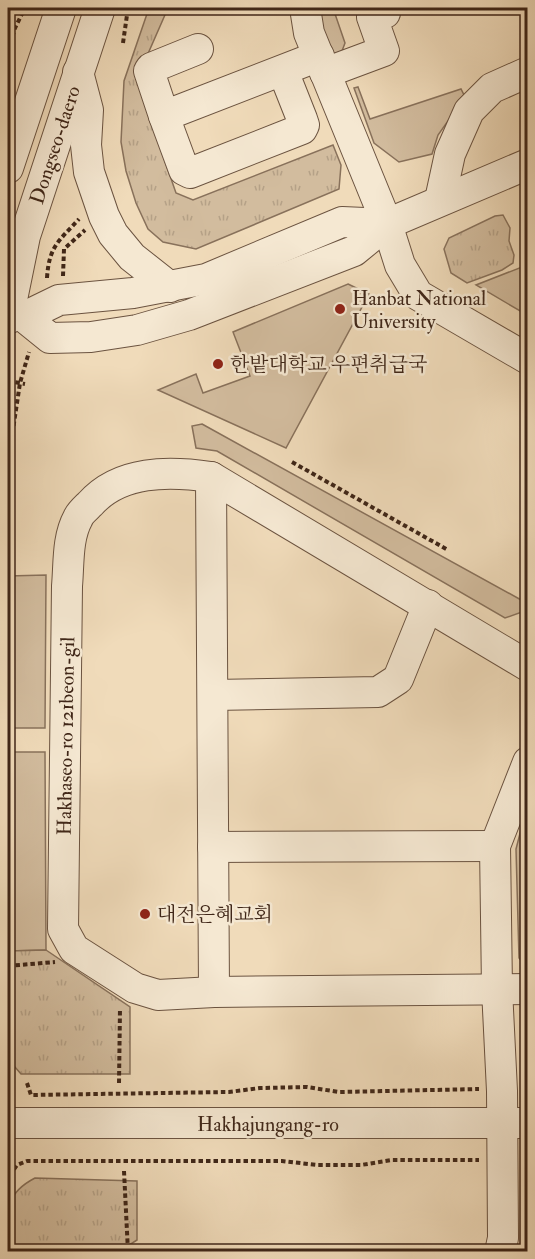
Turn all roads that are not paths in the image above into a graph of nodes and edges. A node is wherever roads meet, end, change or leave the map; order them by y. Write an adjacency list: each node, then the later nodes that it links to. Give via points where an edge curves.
1 (61, 8): 12 (street, Dongseo-daero)
2 (100, 8): 8 (street, Dongseo-daero)
3 (305, 8): 6 (street, via 309,33)
4 (383, 8): 6 (street, via 385,13 372,17 384,51)
5 (198, 49): 10 (street, via 149,71)
6 (322, 65): 7 (street); 14 (street)
7 (283, 71): 10 (street); 10 (street, via 304,125 302,129 190,173 184,170)
8 (78, 72): 15 (street, via 88,110 89,172 104,216 132,257); 16 (street, Dongseo-daero, via 25,236)
9 (528, 72): 13 (street, via 492,88 469,111 450,154)
10 (164, 116)
11 (528, 164): 13 (street)
12 (8, 168)
13 (440, 200): 14 (street)
14 (387, 224): 15 (street, via 342,222 206,279); 16 (street, via 354,251 189,315 136,330 50,338); 17 (street, via 400,265 418,295)
15 (170, 287): 16 (street, via 59,300)
16 (12, 315)
17 (528, 359)
18 (211, 477): 19 (street, Hakhaseo-ro 121beon-gil); 21 (street); 27 (street, Hakhaseo-ro 121beon-gil, via 177,472 128,478 100,492 78,517 70,542 67,586 63,929 74,948 135,988 158,995)
19 (428, 605): 20 (street, Hakhaseo-ro 121beon-gil); 21 (street, via 398,680 378,692)
20 (528, 666)
21 (213, 695): 24 (street)
22 (528, 762): 23 (street)
23 (495, 846): 24 (street); 25 (street)
24 (213, 847): 27 (street)
25 (498, 989): 26 (street, Hakhaseo-ro 121beon-gil); 27 (street, Hakhaseo-ro 121beon-gil); 29 (street)
26 (528, 989)
27 (214, 992)
28 (8, 1123): 29 (street, Hakhajungang-ro)
29 (515, 1123): 30 (street)
30 (500, 1251)

